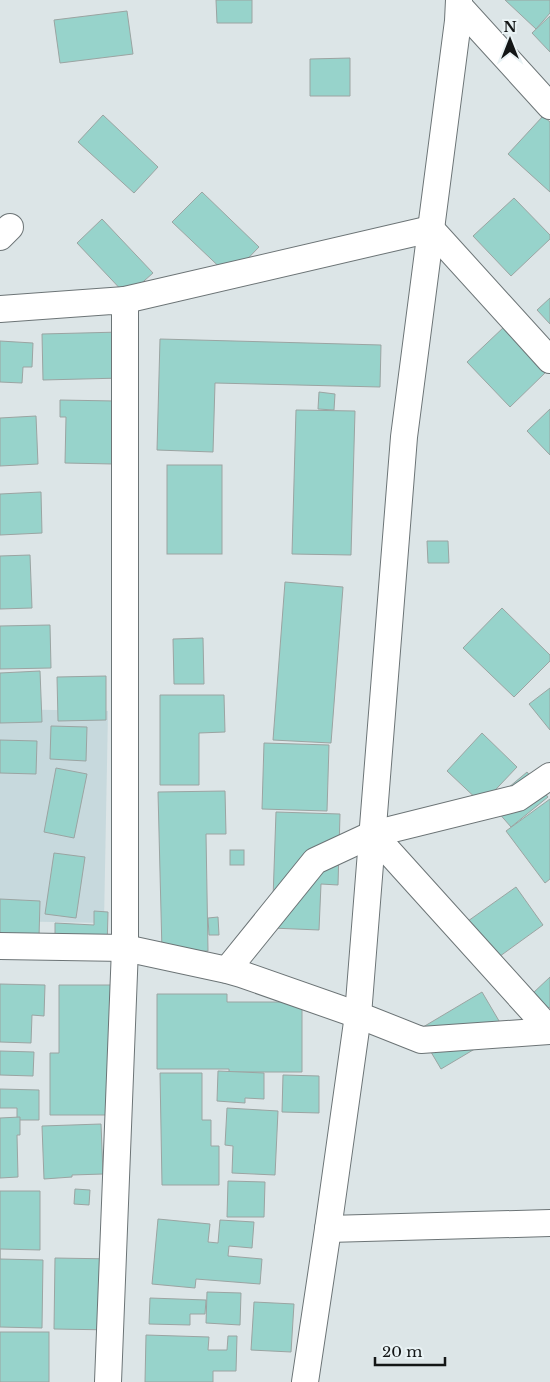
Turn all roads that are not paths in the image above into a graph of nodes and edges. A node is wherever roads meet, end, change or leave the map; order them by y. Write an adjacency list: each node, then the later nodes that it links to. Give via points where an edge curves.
1 (459, 3): 2 (street); 3 (street)
2 (550, 106)
3 (431, 229): 4 (street); 6 (street); 8 (street, via 404,437)
4 (125, 300): 5 (street); 10 (street)
5 (0, 310)
6 (550, 360)
7 (550, 776): 8 (street, via 518,798)
8 (373, 834): 11 (street, via 315,861); 12 (street); 13 (street)
9 (0, 946): 10 (street)
10 (125, 948): 11 (street); 16 (street)
11 (226, 970): 12 (street)
12 (358, 1015): 13 (street, via 422,1040); 15 (street)
13 (550, 1031)
14 (550, 1222): 15 (street)
15 (328, 1229): 17 (street)
16 (108, 1382)
17 (305, 1382)

